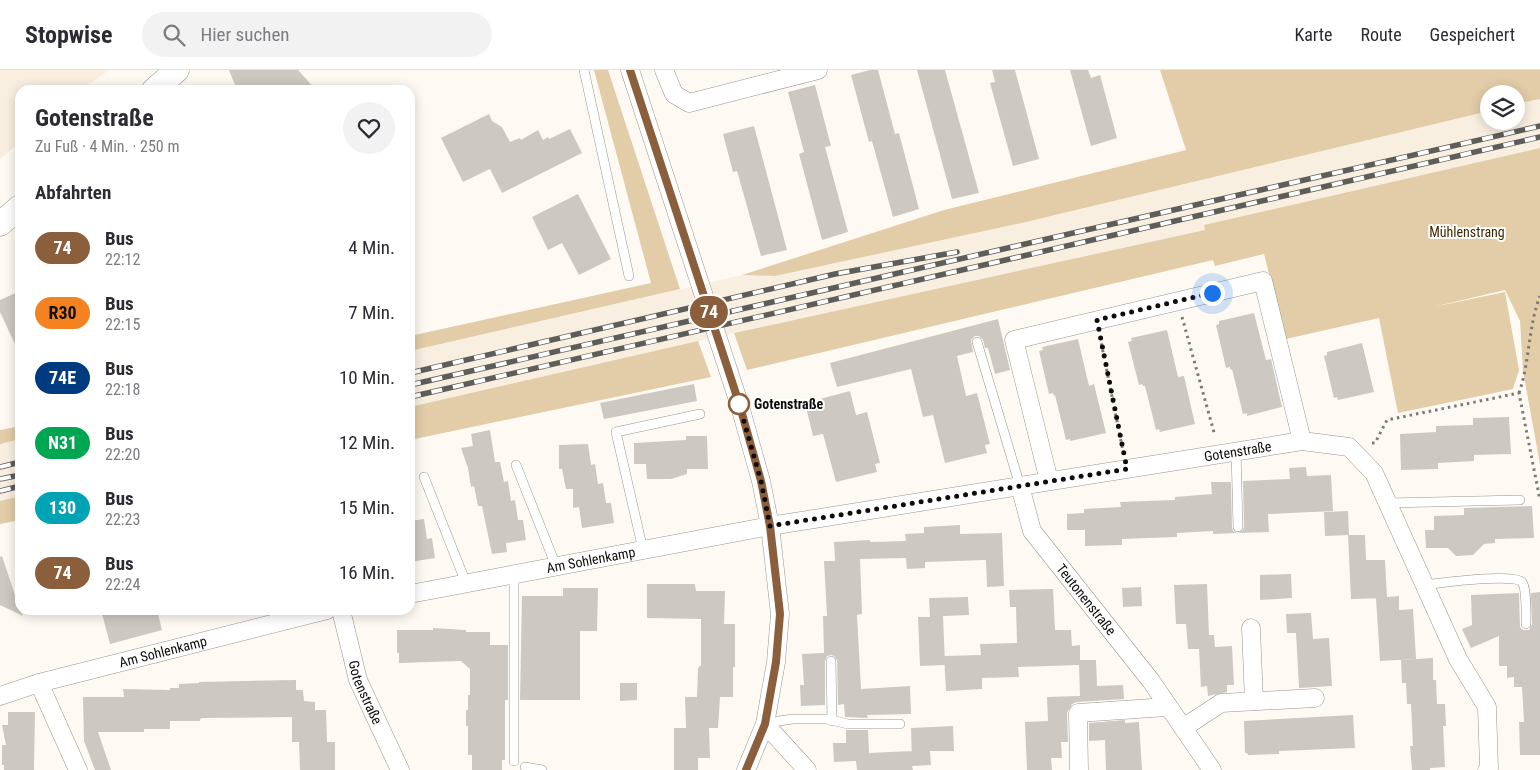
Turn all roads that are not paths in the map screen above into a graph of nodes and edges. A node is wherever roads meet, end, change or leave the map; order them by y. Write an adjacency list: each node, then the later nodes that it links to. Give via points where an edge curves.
1 (177, 70): 6 (main road)
2 (584, 70): 9 (lane)
3 (630, 70): 20 (street, via 739,403)
4 (664, 70): 5 (street, via 674,94 689,103)
5 (818, 70)
6 (160, 85)
7 (15, 211): 8 (main road)
8 (0, 224)
9 (629, 276)
10 (977, 342): 17 (lane)
11 (700, 414): 22 (lane, via 616,432)
12 (1302, 441): 13 (street, Gotenstraße); 16 (street, via 1263,281 1014,340); 19 (street, Gotenstraße, via 1349,447 1374,473)
13 (1228, 452): 16 (street, Gotenstraße); 21 (lane)
14 (516, 465): 23 (lane)
15 (424, 477): 25 (lane)
16 (1049, 481): 17 (street, Gotenstraße)
17 (1020, 486): 20 (street, Gotenstraße); 37 (street, Teutonenstraße, via 1032,531 1151,682)
18 (1520, 500): 19 (lane)
19 (1388, 503): 26 (street)
20 (770, 526): 22 (street, Am Sohlenkamp); 39 (street, via 780,614 776,662)
21 (1238, 527)
22 (643, 550): 23 (street, Am Sohlenkamp)
23 (556, 566): 24 (street, Am Sohlenkamp)
24 (514, 574): 25 (street, Am Sohlenkamp); 42 (lane)
25 (466, 583): 27 (street, Am Sohlenkamp)
26 (1425, 585): 30 (lane, via 1518,579 1525,591); 51 (street, via 1458,659 1487,707)
27 (415, 593)
28 (284, 615): 33 (street, Am Sohlenkamp)
29 (342, 615): 45 (street, Gotenstraße, via 358,680)
30 (1526, 624)
31 (1251, 628): 36 (street)
32 (832, 661): 38 (lane)
33 (39, 683): 34 (street, Am Sohlenkamp); 44 (street)
34 (0, 696)
35 (1315, 698): 36 (street)
36 (1254, 701): 41 (street, via 1221,703)
37 (1167, 707): 41 (street, Teutonenstraße); 49 (street, via 1078,713)
38 (832, 721): 39 (lane, via 792,720); 40 (lane)
39 (765, 724): 47 (street); 48 (street)
40 (900, 724)
41 (1183, 728): 50 (street, Teutonenstraße)
42 (514, 761)
43 (525, 767): 46 (lane)
44 (78, 770)
45 (400, 770)
46 (542, 770)
47 (746, 770)
48 (807, 770)
49 (1079, 770)
50 (1212, 770)
51 (1487, 770)

